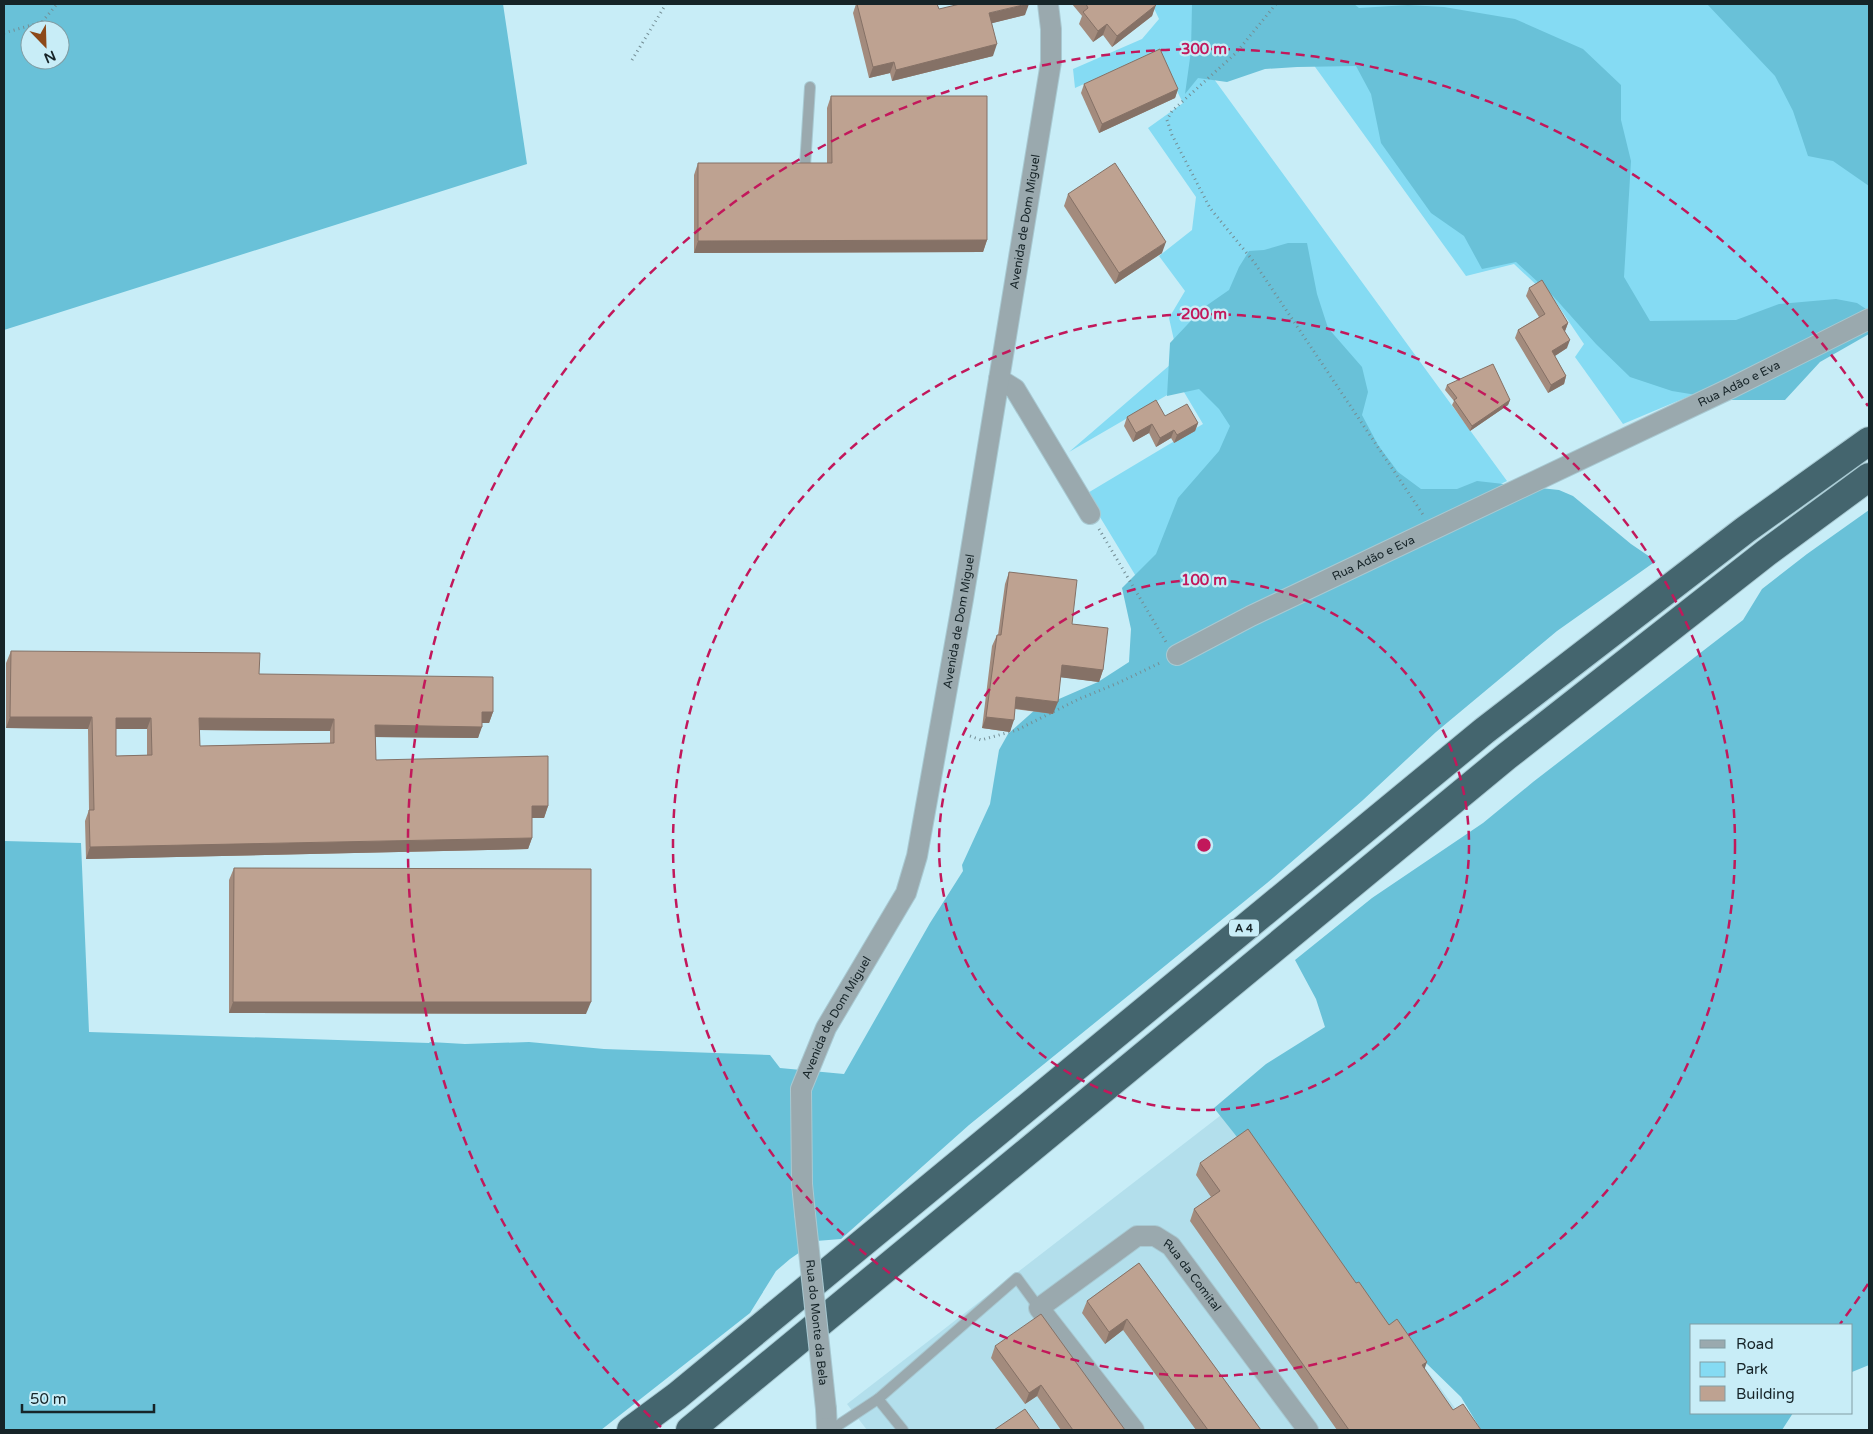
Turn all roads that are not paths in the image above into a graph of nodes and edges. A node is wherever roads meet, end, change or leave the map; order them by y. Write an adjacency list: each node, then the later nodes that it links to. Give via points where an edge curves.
1 (1048, 4): 5 (street, Avenida de Dom Miguel, via 1052,62)
2 (810, 87): 3 (lane)
3 (806, 166)
4 (1869, 319): 9 (street, Rua Adão e Eva, via 1731,388 1250,616)
5 (999, 378): 8 (street, via 1015,390); 10 (street, Avenida de Dom Miguel, via 917,856 906,893 826,1028 801,1089)
6 (1869, 440): 13 (highway, A 4, via 1745,530 1484,731 677,1396)
7 (1869, 477): 14 (highway, A 4, via 1766,552 1507,756)
8 (1090, 514)
9 (1177, 655)
10 (805, 1214): 15 (street, Rua do Monte da Bela, bridge)
11 (1039, 1308): 12 (lane, via 1017,1278); 18 (street); 19 (street, Rua da Comital, via 1137,1236 1155,1236 1171,1246)
12 (878, 1398): 16 (lane); 17 (lane)
13 (631, 1430)
14 (690, 1430)
15 (827, 1430)
16 (831, 1430)
17 (903, 1430)
18 (1134, 1430)
19 (1308, 1430)

